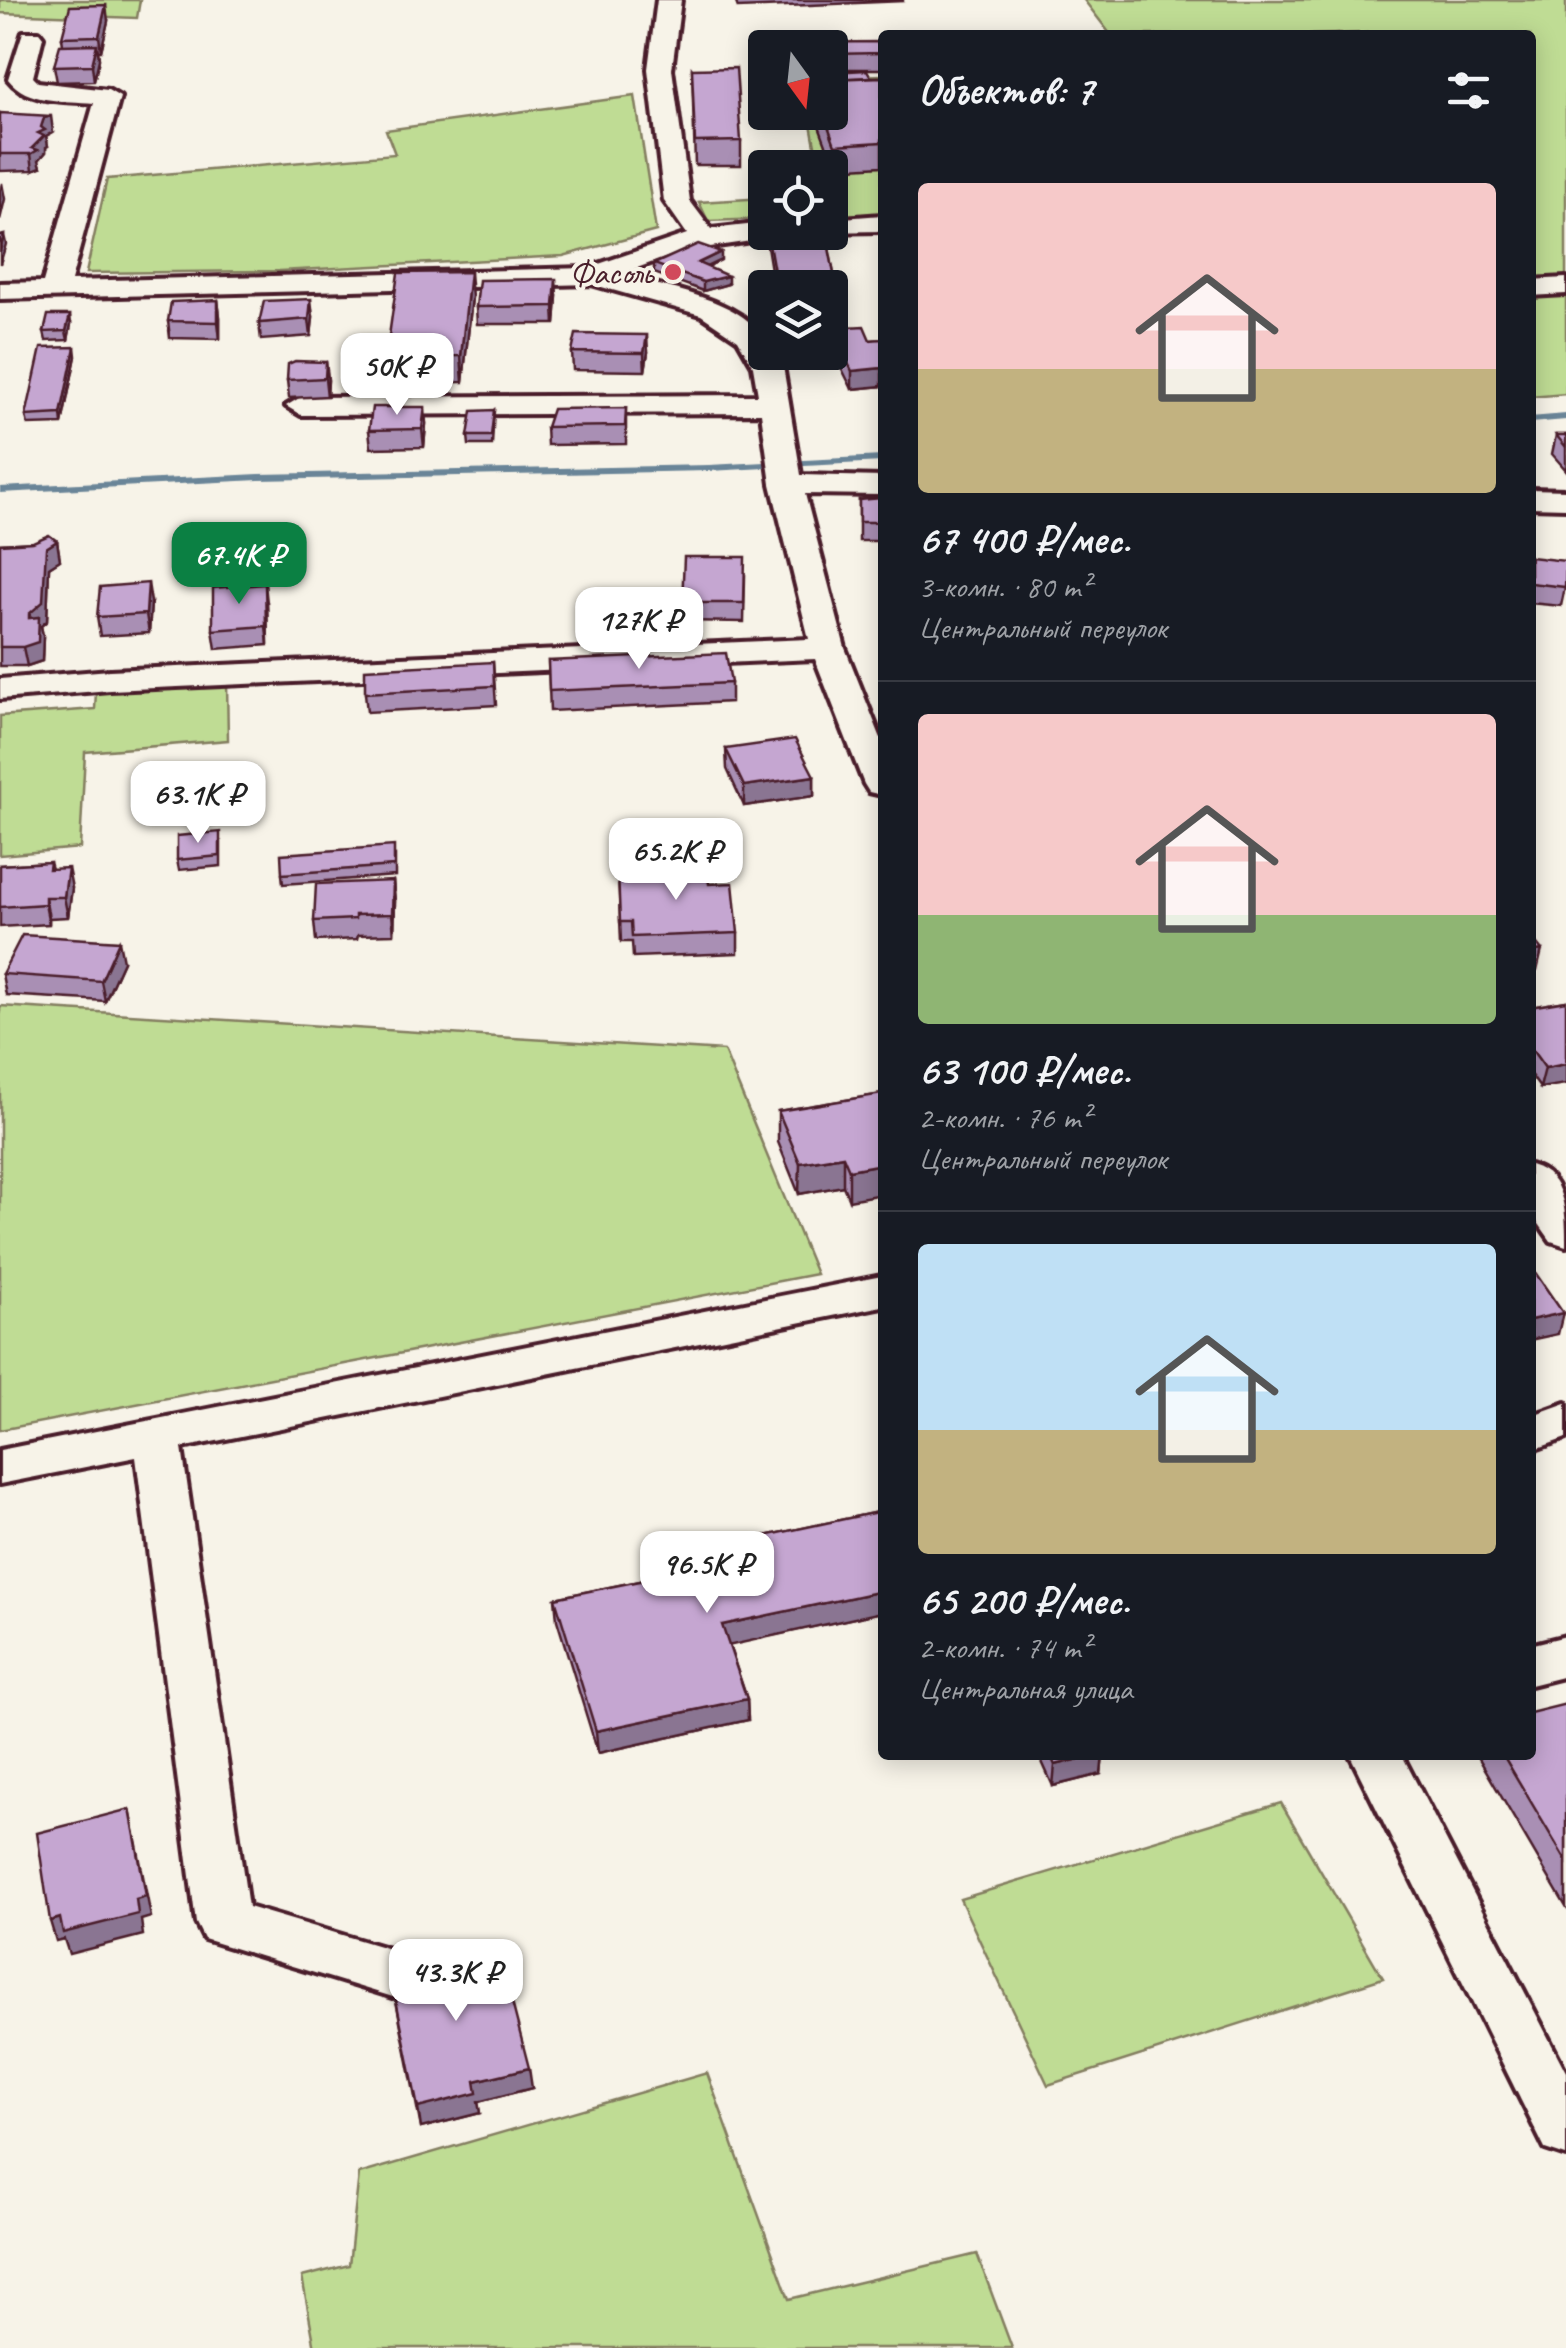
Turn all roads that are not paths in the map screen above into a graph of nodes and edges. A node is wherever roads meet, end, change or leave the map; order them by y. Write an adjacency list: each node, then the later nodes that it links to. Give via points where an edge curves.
1 (669, 0): 6 (street, via 660,68 676,200)
2 (30, 36): 10 (street, via 20,79 31,88 108,97)
3 (878, 223): 4 (street)
4 (848, 226)
5 (748, 232): 6 (street)
6 (702, 236): 7 (street)
7 (592, 276): 10 (street); 12 (street, via 711,310 749,334 768,366)
8 (1566, 286): 9 (street)
9 (1536, 288)
10 (54, 290): 11 (street)
11 (0, 292)
12 (771, 404): 13 (street); 14 (street)
13 (301, 406)
14 (787, 484): 15 (street); 18 (street)
15 (878, 486)
16 (1536, 498): 17 (street)
17 (1566, 499)
18 (828, 648): 19 (street); 20 (street)
19 (0, 689)
20 (878, 774)
21 (1536, 1188): 22 (street)
22 (1566, 1230)
23 (878, 1292): 26 (street)
24 (1566, 1420): 25 (street)
25 (1536, 1432)
26 (157, 1436): 27 (street); 31 (street, via 222,1923)
27 (0, 1467)
28 (1566, 1656): 29 (street)
29 (1536, 1664)
30 (1379, 1760): 32 (street)
31 (393, 1973)
32 (1566, 2130)

